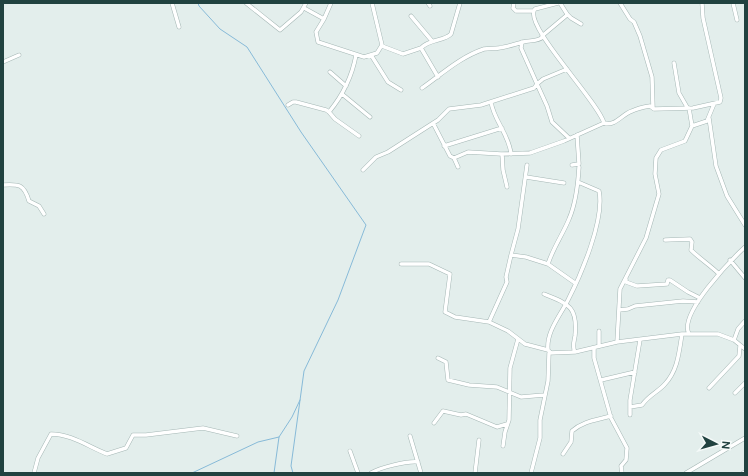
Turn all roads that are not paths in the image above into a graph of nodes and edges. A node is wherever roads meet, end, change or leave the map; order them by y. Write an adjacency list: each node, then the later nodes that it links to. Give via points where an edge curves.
1 (172, 3): 19 (street)
2 (246, 3): 12 (street, via 280,30)
3 (306, 3): 12 (street)
4 (331, 3): 16 (street)
5 (372, 3): 23 (street)
6 (460, 3): 21 (street, via 451,34)
7 (514, 3): 13 (street, via 513,8 516,11)
8 (559, 3): 13 (street); 14 (street)
9 (620, 3): 42 (street, via 634,22 640,36 652,76)
10 (702, 3): 39 (street, via 721,98 720,102)
11 (733, 3): 17 (street)
12 (304, 8): 16 (street)
13 (533, 11): 20 (street, via 533,21)
14 (567, 14): 18 (street); 20 (street)
15 (411, 16): 21 (street)
16 (324, 19): 26 (street, via 316,32 318,42)
17 (737, 20)
18 (581, 24)
19 (179, 27)
20 (543, 36): 22 (street, via 539,40); 30 (street)
21 (432, 41): 24 (street)
22 (522, 42): 32 (street, via 485,49 468,56); 33 (street, via 521,48)
23 (382, 46): 24 (street, via 403,54); 27 (street)
24 (421, 48): 32 (street)
25 (19, 54): 28 (street)
26 (356, 55): 27 (street); 34 (street)
27 (371, 55): 36 (street, via 388,82)
28 (3, 62)
29 (674, 63): 41 (street, via 679,93)
30 (567, 69): 33 (street); 47 (street, via 598,109)
31 (330, 72): 34 (street)
32 (438, 77): 35 (street)
33 (537, 84): 38 (street, via 527,91); 52 (street, via 552,122)
34 (346, 86): 37 (street)
35 (422, 88)
36 (401, 90)
37 (342, 94): 43 (street); 44 (street)
38 (491, 102): 46 (street, via 454,108); 49 (street)
39 (714, 104): 41 (street); 45 (street)
40 (288, 105): 43 (street, via 296,102)
41 (688, 107): 42 (street); 48 (street)
42 (653, 108): 47 (street, via 650,106 631,111 614,123)
43 (329, 112): 51 (street)
44 (370, 117)
45 (709, 118): 48 (street); 68 (street, via 716,166 727,196)
46 (433, 123): 53 (street); 61 (street, via 376,158)
47 (604, 123): 50 (street)
48 (692, 126): 77 (street, via 685,141 658,153 656,174 659,194 646,238)
49 (502, 128): 53 (street); 55 (street)
50 (577, 135): 52 (street); 58 (street, via 579,164)
51 (359, 136)
52 (569, 138): 55 (street, via 530,153)
53 (444, 146): 56 (street)
54 (502, 154): 55 (street); 56 (street, via 468,152); 66 (street)
55 (511, 154)
56 (454, 158): 60 (street)
57 (527, 165): 62 (street)
58 (572, 165)
59 (579, 167): 63 (street)
60 (458, 168)
61 (363, 170)
62 (526, 177): 64 (street); 71 (street)
63 (578, 182): 74 (street, via 569,219); 78 (street, via 599,192 600,198 590,251)
64 (564, 183)
65 (3, 185): 67 (street, via 22,186 29,201 39,206)
66 (507, 187)
67 (44, 214)
68 (745, 225)
69 (664, 240): 75 (street, via 690,239 691,250)
70 (745, 247): 72 (street)
71 (512, 255): 74 (street); 85 (street, via 507,282)
72 (730, 260): 75 (street); 76 (street)
73 (401, 264): 85 (street, via 429,264 450,274 445,312)
74 (548, 264): 78 (street)
75 (719, 274): 80 (street)
76 (745, 278)
77 (626, 279): 80 (street, via 626,282 637,286 667,284 670,280); 83 (street, via 620,289)
78 (575, 283): 82 (street)
79 (544, 294): 82 (street)
80 (700, 298): 81 (street)
81 (698, 302): 83 (street, via 683,301); 88 (street, via 689,321)
82 (566, 303): 97 (street, via 547,342); 98 (street, via 575,316)
83 (619, 310): 92 (street)
84 (745, 321): 91 (street, via 738,329)
85 (489, 322): 89 (street)
86 (598, 331): 93 (street)
87 (682, 334): 88 (street); 90 (street); 107 (street, via 676,367 670,377 665,384 647,397 642,405)
88 (689, 334): 91 (street, via 718,334)
89 (518, 339): 97 (street, via 525,344); 104 (street, via 510,368)
90 (640, 340): 92 (street); 100 (street)
91 (734, 340): 94 (street)
92 (617, 342): 93 (street)
93 (599, 346): 95 (street)
94 (740, 346): 96 (street); 103 (street, via 739,356)
95 (594, 348): 98 (street); 101 (street, via 594,358)
96 (745, 349)
97 (549, 351): 98 (street); 106 (street, via 548,381)
98 (575, 352)
99 (438, 358): 104 (street, via 446,362 448,380 497,387)
100 (635, 372): 101 (street); 107 (street)
101 (601, 380): 109 (street)
102 (745, 383): 105 (street)
103 (709, 388)
104 (509, 392): 106 (street, via 521,397); 111 (street)
105 (735, 393)
106 (544, 395): 125 (street, via 540,438)
107 (630, 407): 108 (street)
108 (630, 415)
109 (611, 416): 118 (street, via 585,422 577,427 572,431 571,442); 126 (street, via 623,443 628,448 626,460 621,466)
110 (434, 423): 111 (street, via 443,411 466,414 497,427)
111 (508, 424): 116 (street)
112 (237, 436): 120 (street, via 203,428 146,435 133,434 126,448 107,454 58,434 51,434 38,458)
113 (410, 436): 119 (street)
114 (745, 438): 127 (street)
115 (479, 440): 124 (street)
116 (503, 446)
117 (350, 451): 121 (street)
118 (563, 454)
119 (418, 462): 122 (street, via 411,461 398,466 379,468); 123 (street)
120 (34, 473)
121 (358, 473)
122 (371, 473)
123 (421, 473)
124 (475, 473)
125 (531, 473)
126 (622, 473)
127 (686, 473)

